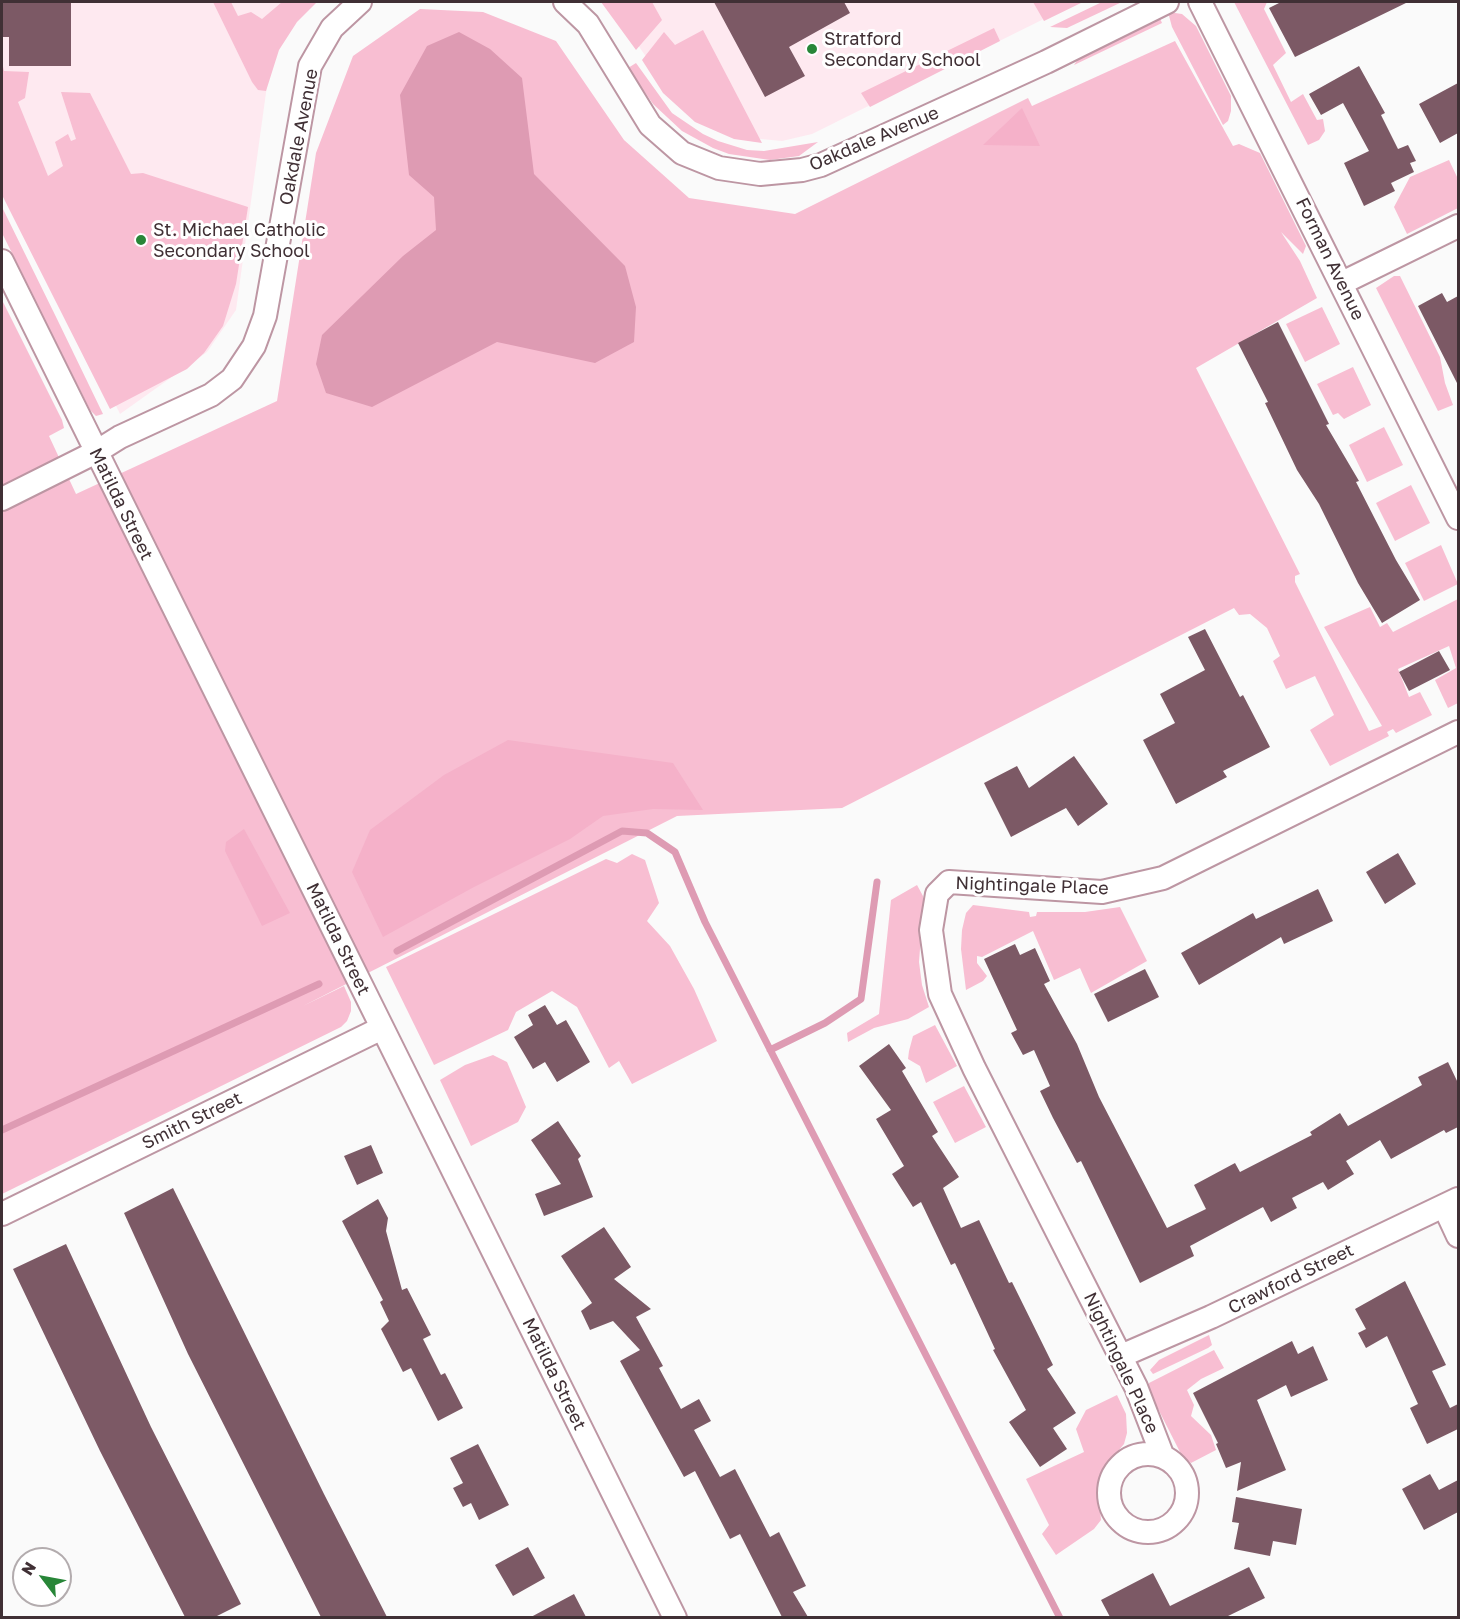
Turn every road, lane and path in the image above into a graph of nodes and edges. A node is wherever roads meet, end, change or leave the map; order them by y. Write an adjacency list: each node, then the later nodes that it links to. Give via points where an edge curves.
1 (360, 2): 8 (street, Oakdale Avenue, via 332,28 310,66 265,316 254,346 232,379 211,395 120,437)
2 (565, 2): 3 (street, Oakdale Avenue, via 588,24 650,125 682,153 719,168 760,174 821,165)
3 (1167, 2)
4 (1200, 2): 7 (street, Forman Avenue)
5 (1458, 226): 7 (street)
6 (2, 261): 8 (street, Matilda Street)
7 (1342, 283): 10 (street, Forman Avenue)
8 (96, 453): 9 (street, Oakdale Avenue); 12 (street, Matilda Street)
9 (2, 499)
10 (1458, 518)
11 (1458, 732): 16 (street, Nightingale Place, via 1163,878 1102,891 949,882 936,894 931,930 940,994)
12 (382, 1028): 14 (street, Smith Street); 18 (street, Matilda Street)
13 (1451, 1202): 15 (street); 16 (street, Crawford Street, via 1229,1309)
14 (2, 1214)
15 (1458, 1236)
16 (1121, 1356): 17 (street, Nightingale Place)
17 (1163, 1457)
18 (675, 1617)

